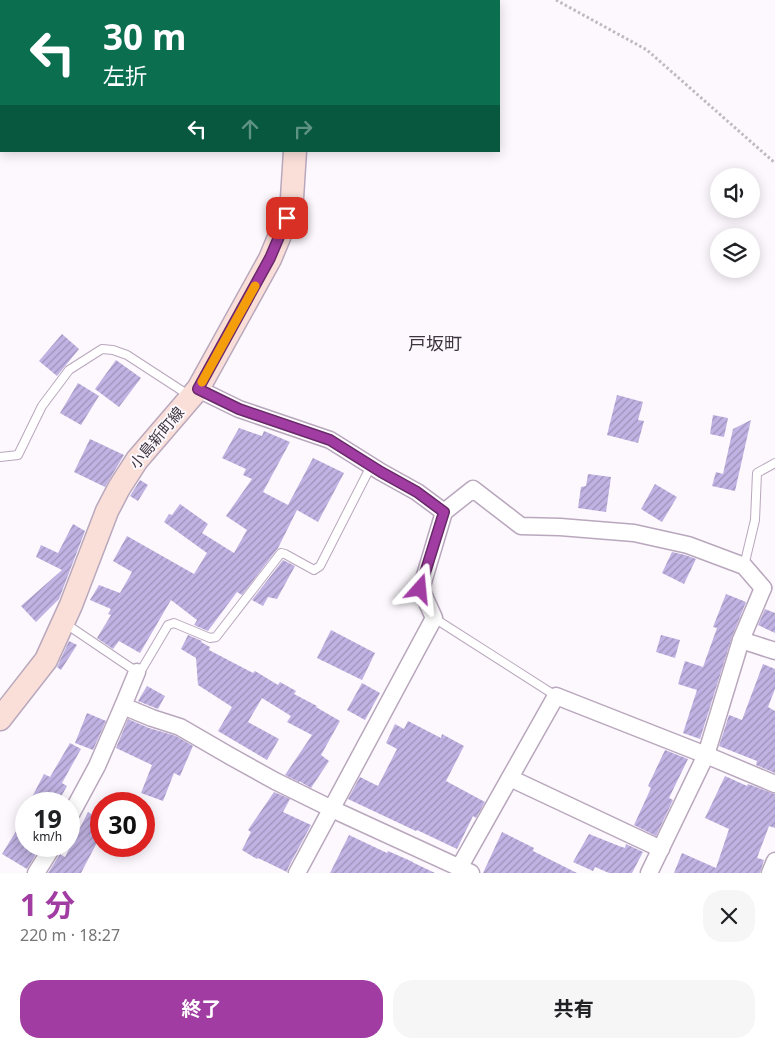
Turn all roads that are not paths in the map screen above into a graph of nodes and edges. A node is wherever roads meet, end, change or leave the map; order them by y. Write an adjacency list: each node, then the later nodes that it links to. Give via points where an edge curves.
1 (295, 152): 2 (main road, 小島新町線, via 292,198 287,218 270,258)
2 (195, 393): 3 (lane, via 127,356 102,349 69,370 42,406 18,454); 5 (street, via 330,440); 10 (main road, 小島新町線, via 137,460 119,488)
3 (0, 457)
4 (775, 463): 7 (lane, via 757,473 755,520)
5 (371, 466): 6 (street, via 417,492); 13 (lane, via 320,566 314,570 281,553 216,636 210,638 174,622 168,625 142,669)
6 (444, 512): 7 (street, via 473,489 521,526 634,533 688,545); 9 (street, via 420,589)
7 (744, 566): 8 (street)
8 (769, 588): 11 (street)
9 (434, 618): 14 (lane); 21 (street)
10 (64, 622): 13 (lane); 16 (main road, 小島新町線, via 46,660)
11 (741, 640): 12 (street); 17 (street)
12 (775, 651)
13 (137, 672): 15 (street)
14 (556, 696): 17 (street); 18 (street)
15 (123, 706): 20 (street); 21 (street, via 180,727 268,777)
16 (0, 718)
17 (706, 755): 19 (street); 22 (street)
18 (510, 778): 22 (street); 25 (street)
19 (775, 784)
20 (80, 798)
21 (332, 808): 25 (street); 27 (street)
22 (661, 849): 28 (street)
23 (46, 857): 26 (street)
24 (775, 861): 29 (street)
25 (465, 870)
26 (36, 873)
27 (297, 873)
28 (650, 873)
29 (770, 873)

